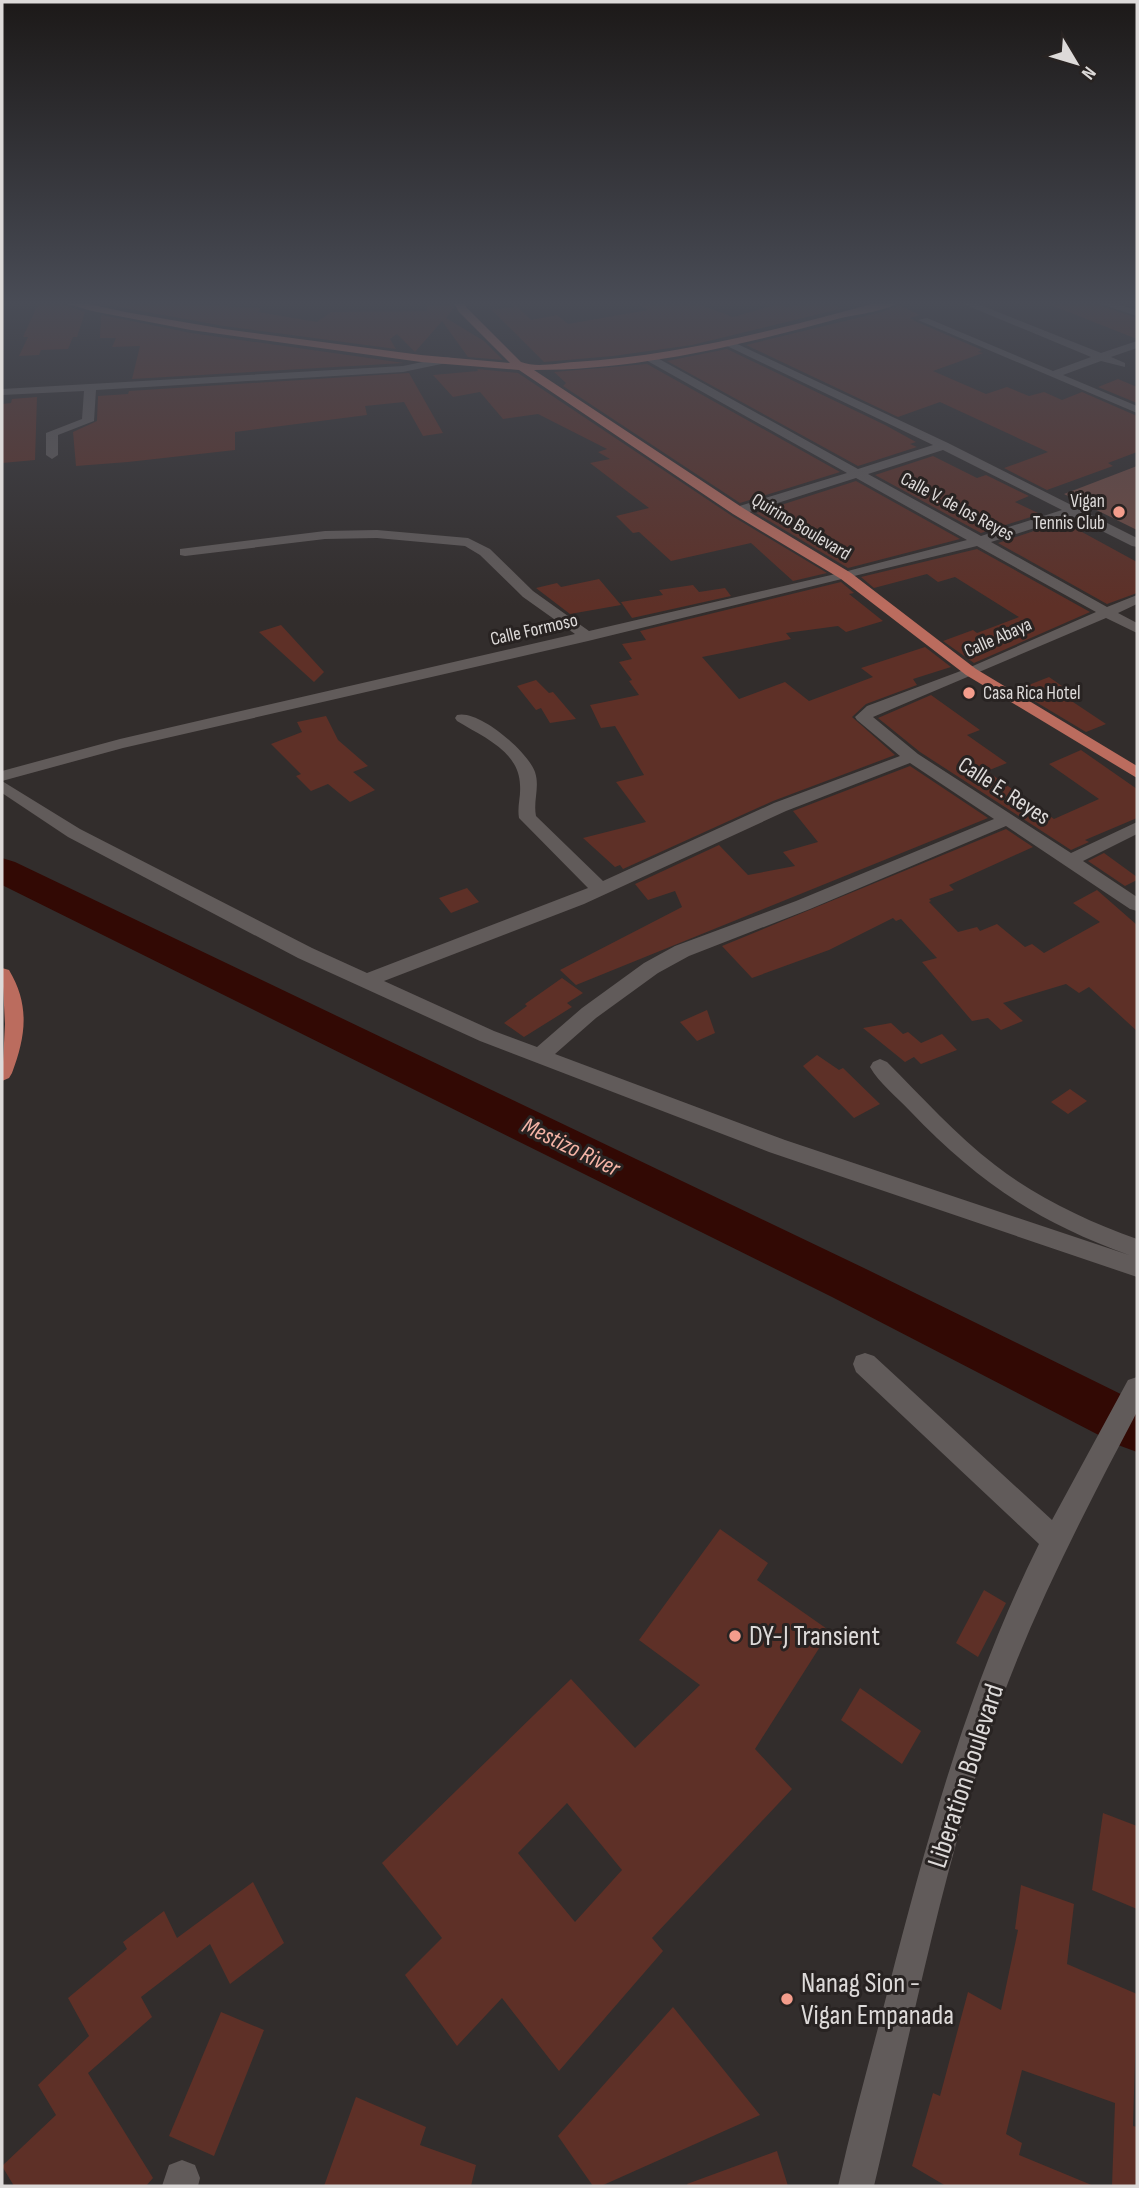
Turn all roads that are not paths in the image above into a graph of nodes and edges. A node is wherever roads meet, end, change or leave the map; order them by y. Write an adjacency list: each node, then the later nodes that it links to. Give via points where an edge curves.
1 (89, 402): 6 (street, via 88,421 52,433)
2 (575, 402): 8 (main road, Quirino Boulevard)
3 (727, 402): 7 (street, Calle V. de los Reyes)
4 (852, 402): 5 (street)
5 (944, 446): 7 (street); 9 (street)
6 (51, 455)
7 (854, 474): 8 (street); 10 (street, Calle V. de los Reyes)
8 (738, 510): 13 (main road, Quirino Boulevard)
9 (1073, 512): 10 (street, Calle Formoso); 11 (street)
10 (980, 541): 13 (street, Calle Formoso); 15 (street, Calle V. de los Reyes)
11 (1137, 543)
12 (185, 552): 17 (street, via 325,535 377,534 468,542 485,552 528,594)
13 (846, 576): 17 (street, Calle Formoso); 18 (main road, Quirino Boulevard)
14 (1137, 599): 15 (street, Calle Abaya)
15 (1106, 612): 16 (street, Calle V. de los Reyes); 18 (street, Calle Abaya)
16 (1137, 629)
17 (588, 637): 23 (street, Calle Formoso, via 120,744)
18 (971, 672): 19 (street, Calle Abaya); 22 (main road, Quirino Boulevard)
19 (873, 709): 21 (street, Calle E. Reyes, via 863,720)
20 (463, 718): 28 (street, via 515,751 529,784 528,818)
21 (912, 757): 25 (street, Calle E. Reyes); 28 (street, via 780,807)
22 (1137, 773)
23 (2, 776)
24 (2, 786): 31 (street, via 74,833)
25 (1006, 820): 27 (street, Calle E. Reyes); 32 (street, via 682,951 589,1013)
26 (1137, 827): 27 (street)
27 (1069, 861): 29 (street, Calle E. Reyes)
28 (601, 890): 31 (street)
29 (1137, 905)
30 (2, 975): 34 (main road, via 11,989 16,1018)
31 (366, 981): 32 (street)
32 (538, 1057): 36 (street, via 777,1146)
33 (880, 1067): 35 (street, via 1004,1184 1076,1225)
34 (2, 1073)
35 (1137, 1248)
36 (1137, 1267)
37 (865, 1364): 39 (street)
38 (1137, 1388): 39 (street, Liberation Boulevard)
39 (1055, 1541): 40 (street, Liberation Boulevard, via 1030,1592 971,1744)
40 (856, 2186)

